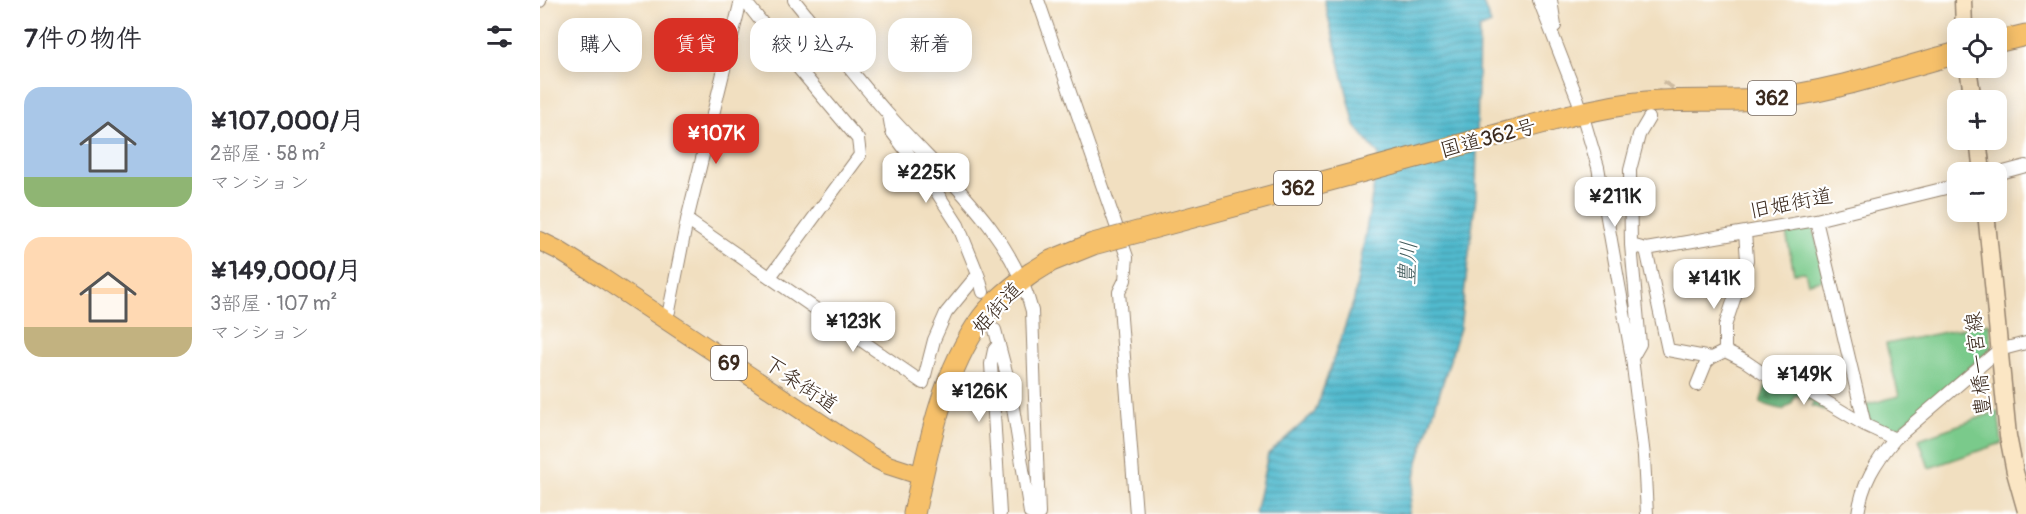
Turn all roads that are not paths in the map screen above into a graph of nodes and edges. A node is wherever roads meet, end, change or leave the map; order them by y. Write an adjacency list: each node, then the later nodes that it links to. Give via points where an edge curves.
1 (742, 0): 18 (street); 25 (street, via 858,139 860,155)
2 (794, 0): 12 (street)
3 (1038, 0): 46 (street, via 1127,257 1125,280 1119,292)
4 (1539, 0): 10 (street)
5 (1551, 0): 10 (street)
6 (1962, 0): 7 (main road)
7 (1963, 18)
8 (2026, 35): 9 (highway)
9 (2007, 39)
10 (1558, 47): 13 (street)
11 (1947, 55): 13 (highway, 国道362号 / 362, via 1798,95 1736,101 1658,101)
12 (888, 114): 26 (street, via 892,132 958,225); 27 (street, via 970,200)
13 (1577, 114): 27 (highway, 国道362号 / 362, bridge, via 1093,244 1051,261); 35 (street, via 1598,167)
14 (1649, 118): 23 (street, via 1639,135 1630,170)
15 (2026, 166): 16 (street)
16 (2007, 171)
17 (1947, 188): 19 (street, 旧姫街道)
18 (687, 220): 25 (street); 29 (street)
19 (1816, 220): 21 (street, 旧姫街道); 38 (street)
20 (1987, 222): 33 (main road, 豊橋一宮線)
21 (1745, 232): 24 (street, 旧姫街道); 34 (street, via 1747,260 1725,326)
22 (540, 241): 29 (main road, 下条街道 / 69)
23 (1631, 246): 24 (street, 旧姫街道); 35 (street, via 1640,344)
24 (1646, 249): 36 (street, via 1668,350)
25 (770, 277): 26 (street, via 922,383 946,313)
26 (979, 277): 28 (street)
27 (1026, 277): 40 (highway, 姫街道 / 362, via 983,317 958,358); 45 (street, via 1032,311)
28 (983, 292)
29 (664, 320): 40 (main road, 下条街道 / 69, via 872,457)
30 (995, 330): 32 (street)
31 (2026, 343): 33 (street)
32 (999, 344): 43 (street, via 991,364); 44 (street)
33 (1999, 350): 39 (street); 41 (main road, 豊橋一宮線, via 2008,436)
34 (1725, 351): 36 (street); 38 (street, via 1764,374 1803,388)
35 (1632, 358): 47 (street)
36 (1711, 358): 37 (street)
37 (1697, 384)
38 (1865, 425): 39 (street)
39 (1895, 439): 48 (street, via 1864,485)
40 (922, 476): 42 (highway, 姫街道 / 362)
41 (2026, 511)
42 (914, 514)
43 (1000, 514)
44 (1032, 514)
45 (1039, 514)
46 (1136, 514)
47 (1647, 514)
48 (1858, 514)

